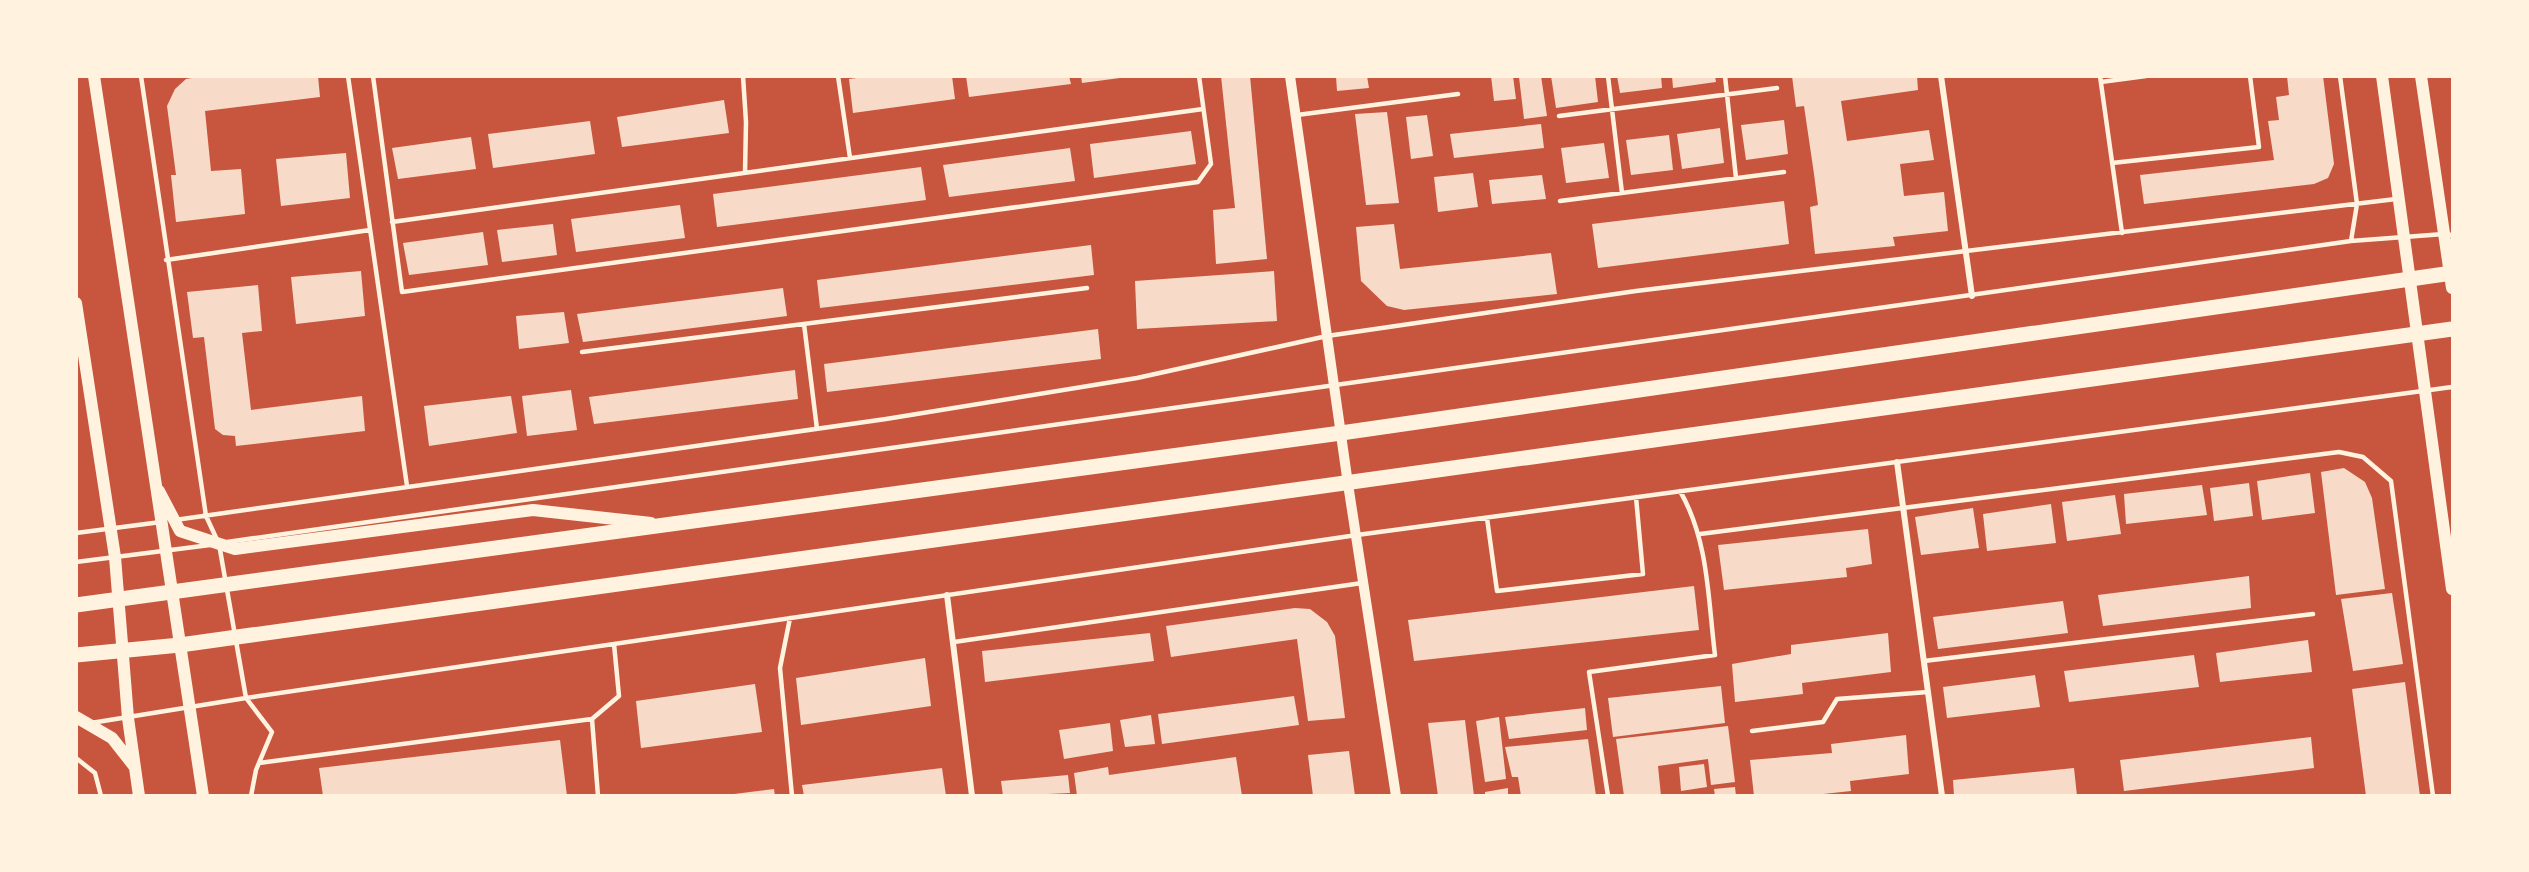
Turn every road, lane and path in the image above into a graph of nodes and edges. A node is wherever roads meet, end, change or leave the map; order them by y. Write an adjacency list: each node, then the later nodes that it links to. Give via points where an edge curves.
1 (94, 76): 58 (main road)
2 (141, 76): 41 (lane)
3 (348, 76): 35 (lane)
4 (373, 76): 34 (lane)
5 (743, 76): 28 (lane)
6 (838, 76): 25 (lane)
7 (1199, 76): 21 (lane)
8 (1290, 76): 23 (street)
9 (1608, 76): 22 (lane)
10 (1725, 76): 20 (lane)
11 (1941, 76): 40 (street)
12 (2146, 76): 17 (lane)
13 (2250, 76): 26 (lane, via 2259,147)
14 (2340, 76): 33 (lane)
15 (2382, 76): 31 (main road)
16 (2421, 76): 37 (main road)
17 (2100, 79): 26 (lane)
18 (1777, 87): 20 (lane)
19 (1458, 94): 23 (lane)
20 (1727, 94): 22 (lane); 29 (lane)
21 (1203, 109): 25 (lane); 34 (lane, via 1210,164 1198,182 1186,184 402,292)
22 (1612, 109): 24 (lane); 30 (lane)
23 (1295, 115): 50 (street)
24 (1559, 116)
25 (850, 158): 28 (lane)
26 (2112, 163): 36 (lane)
27 (1784, 172): 29 (lane)
28 (745, 173): 34 (lane)
29 (1736, 178): 30 (lane)
30 (1622, 193): 32 (lane)
31 (2399, 198): 33 (lane); 38 (main road)
32 (1560, 201)
33 (2357, 204): 36 (lane); 39 (lane)
34 (392, 222)
35 (370, 230): 41 (lane); 60 (lane)
36 (2122, 233): 40 (lane)
37 (2448, 235): 38 (lane); 42 (main road)
38 (2404, 236): 39 (lane); 43 (main road)
39 (2351, 242): 45 (lane)
40 (1966, 253): 45 (street); 50 (lane, via 1636,291)
41 (166, 260): 64 (lane)
42 (2452, 278): 43 (main road)
43 (2410, 280): 49 (main road); 56 (main road)
44 (1088, 288): 47 (lane)
45 (1972, 296): 52 (lane)
46 (76, 303): 69 (main road)
47 (804, 324): 51 (lane); 55 (lane)
48 (2452, 329): 49 (main road)
49 (2417, 335): 54 (main road); 59 (main road)
50 (1327, 336): 52 (street); 55 (lane, via 1137,378)
51 (582, 352)
52 (1334, 387): 56 (street); 73 (lane)
53 (2452, 387): 54 (lane)
54 (2425, 390): 57 (lane); 79 (main road)
55 (817, 429): 60 (lane)
56 (1341, 433): 59 (street); 68 (main road)
57 (1897, 462): 61 (lane); 63 (street)
58 (156, 483): 66 (main road); 67 (main road)
59 (1348, 484): 72 (street); 86 (main road)
60 (407, 486): 64 (lane)
61 (1680, 491): 62 (lane); 71 (lane)
62 (1636, 497): 65 (lane); 65 (lane, via 1643,574 1497,591)
63 (1903, 508): 71 (lane); 92 (street); 113 (lane, via 2339,452 2363,456 2391,481)
64 (206, 516): 66 (lane); 73 (lane)
65 (1487, 518): 72 (lane)
66 (175, 520): 67 (lane); 73 (main road, via 180,531)
67 (161, 522): 69 (lane); 74 (main road)
68 (664, 525): 73 (main road, via 533,510 235,549); 78 (main road)
69 (111, 529): 70 (lane); 75 (main road)
70 (76, 533)
71 (1700, 534): 111 (lane, via 1715,656 1590,672)
72 (1357, 535): 77 (street); 81 (lane)
73 (219, 544): 74 (lane); 78 (lane)
74 (164, 551): 75 (lane); 80 (main road)
75 (115, 557): 76 (lane); 82 (main road)
76 (76, 562)
77 (1365, 583): 87 (lane); 110 (street)
78 (226, 586): 80 (main road); 86 (lane)
79 (2452, 589)
80 (172, 594): 82 (main road); 89 (main road)
81 (947, 595): 85 (lane); 87 (street)
82 (120, 599): 83 (main road); 90 (main road)
83 (76, 605)
84 (2313, 614): 92 (lane)
85 (790, 618): 88 (lane); 108 (lane, via 780,668)
86 (235, 637): 89 (main road); 94 (lane)
87 (954, 642): 109 (street)
88 (614, 644): 94 (lane); 97 (lane, via 619,696)
89 (180, 645): 90 (main road); 95 (main road)
90 (123, 649): 91 (main road); 96 (main road)
91 (76, 656)
92 (1924, 661): 93 (street)
93 (1928, 692): 99 (lane, via 1838,699 1823,722); 112 (street)
94 (246, 698): 95 (lane); 101 (lane, via 272,732)
95 (191, 706): 96 (lane); 105 (main road)
96 (128, 718): 98 (lane); 102 (main road)
97 (592, 719): 101 (lane); 107 (lane)
98 (80, 722): 102 (main road, via 112,738)
99 (1752, 731)
100 (77, 758): 103 (lane, via 95,773)
101 (259, 763): 106 (lane)
102 (135, 768): 104 (main road)
103 (101, 795)
104 (139, 795)
105 (203, 795)
106 (251, 795)
107 (598, 795)
108 (792, 795)
109 (972, 795)
110 (1396, 795)
111 (1608, 795)
112 (1942, 795)
113 (2433, 795)

